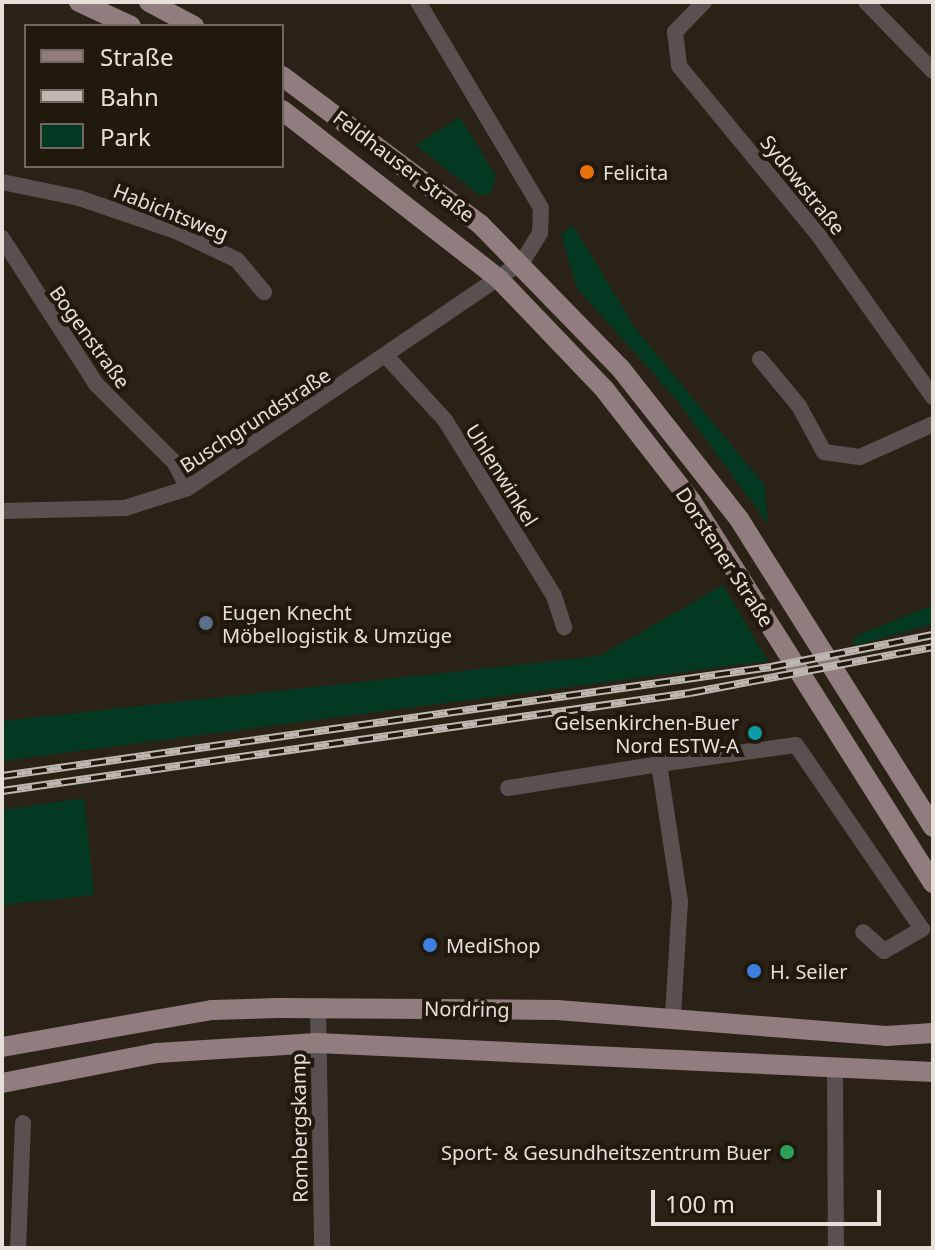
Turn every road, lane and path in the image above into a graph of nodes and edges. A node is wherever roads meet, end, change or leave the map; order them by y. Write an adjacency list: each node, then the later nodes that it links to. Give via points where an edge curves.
1 (79, 2): 6 (main road)
2 (149, 2): 7 (main road)
3 (418, 2): 13 (street, via 541,208 540,233)
4 (704, 2): 18 (street, Sydowstraße, via 675,32 679,66 819,236)
5 (866, 2): 8 (street)
6 (127, 24)
7 (190, 24)
8 (933, 71)
9 (284, 77): 13 (main road, Feldhauser Straße, via 422,175)
10 (284, 112): 14 (main road, Feldhauser Straße)
11 (2, 182): 15 (street, Habichtsweg, via 176,231 237,260)
12 (2, 238): 20 (street, Bogenstraße, via 96,384 175,463)
13 (522, 262): 14 (street); 25 (main road, Dorstener Straße, via 621,369 739,519)
14 (500, 280): 16 (street, Buschgrundstraße); 26 (main road, Dorstener Straße, via 605,390 692,502)
15 (264, 292)
16 (388, 358): 20 (street, Buschgrundstraße); 22 (street, Uhlenwinkel, via 445,420 554,596)
17 (760, 359): 19 (street, via 799,406 824,452 860,457)
18 (933, 397)
19 (933, 424)
20 (188, 488): 21 (street, Buschgrundstraße, via 125,508)
21 (2, 511)
22 (564, 627)
23 (659, 764): 24 (street); 27 (street, via 796,745 922,929 884,951); 29 (street, via 680,901)
24 (508, 788)
25 (933, 827)
26 (933, 883)
27 (863, 932)
28 (318, 1008): 29 (main road, Nordring); 31 (street, Rombergskamp); 32 (main road, Nordring, via 212,1010)
29 (673, 1017): 30 (main road, Nordring, via 886,1036)
30 (933, 1033)
31 (317, 1043): 33 (main road, Nordring); 35 (main road, Nordring, via 157,1053); 38 (street, Rombergskamp)
32 (2, 1047)
33 (835, 1068): 34 (main road, Nordring); 39 (street)
34 (933, 1072)
35 (2, 1083)
36 (23, 1123): 37 (street)
37 (18, 1248)
38 (322, 1248)
39 (836, 1248)

